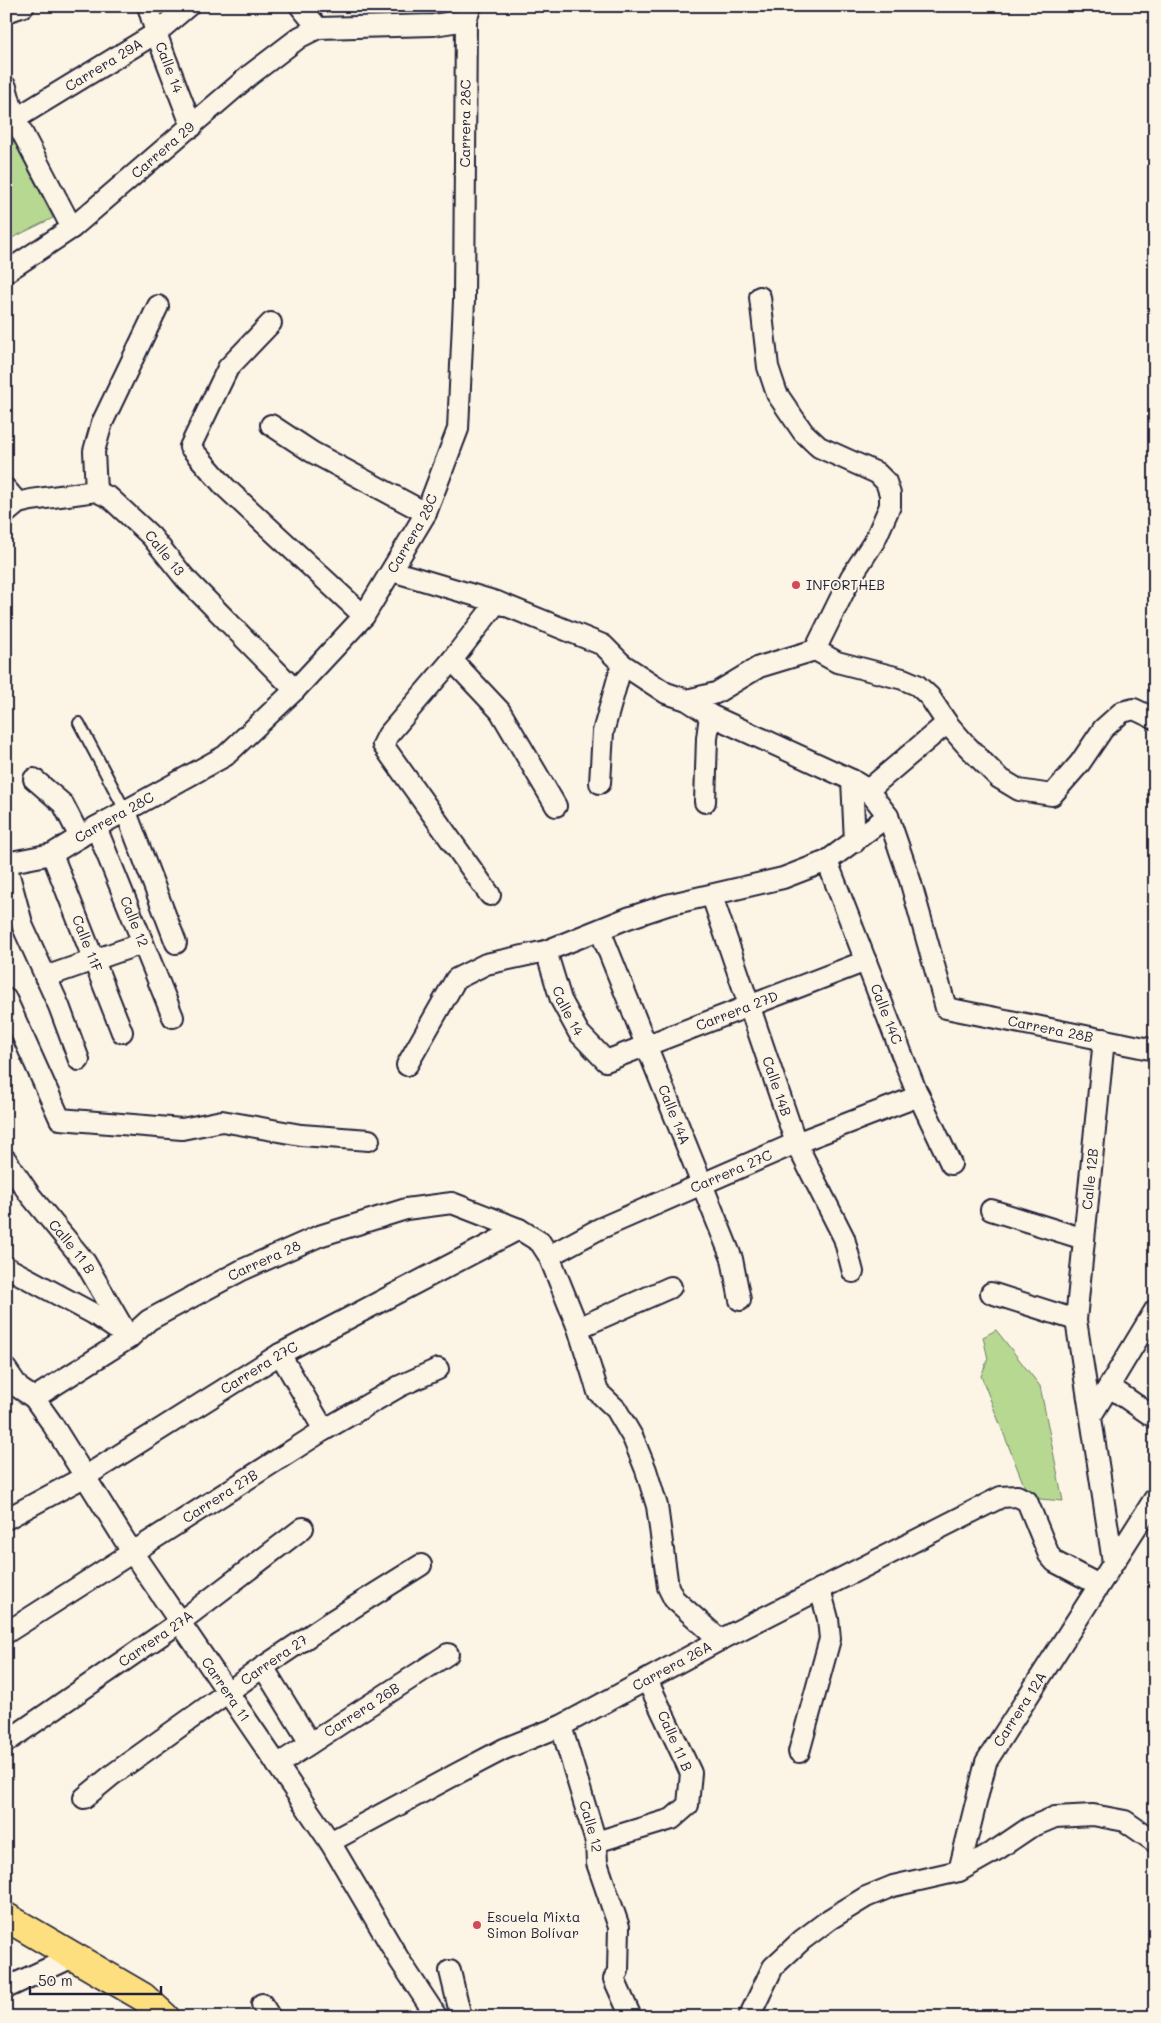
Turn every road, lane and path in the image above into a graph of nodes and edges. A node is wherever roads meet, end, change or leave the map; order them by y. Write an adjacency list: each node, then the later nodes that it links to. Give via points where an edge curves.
1 (24, 6): 5 (street)
2 (148, 6): 8 (street, Calle 14)
3 (188, 6): 8 (street, Carrera 29A)
4 (300, 6): 7 (street)
5 (6, 12)
6 (469, 13): 7 (street, via 434,25); 20 (street, Carrera 28C, via 464,301 458,429)
7 (318, 28): 11 (street, Carrera 29, via 250,75)
8 (156, 33): 10 (street, Carrera 29A); 11 (street, Calle 14)
9 (6, 87): 10 (street)
10 (15, 119): 12 (street)
11 (192, 127): 12 (street, Carrera 29)
12 (72, 228): 13 (street, Carrera 29)
13 (6, 272)
14 (760, 297): 24 (street, via 768,367 777,394 803,432 819,447 876,472 886,482 890,494 890,506 875,540 851,576)
15 (158, 306): 18 (street, via 102,423 94,451)
16 (271, 323): 23 (street, via 228,368 190,447 224,486)
17 (271, 425): 20 (street, via 312,452)
18 (96, 491): 19 (street); 27 (street, Calle 13, via 110,498 150,536 185,578)
19 (10, 502)
20 (426, 513): 21 (street, Carrera 28C)
21 (392, 571): 22 (street); 23 (street, Carrera 28C)
22 (497, 602): 25 (street); 26 (street, via 603,645)
23 (364, 616): 27 (street, Carrera 28C)
24 (815, 650): 28 (street, via 759,667 716,693); 31 (street, via 837,662 903,678 918,685)
25 (452, 660): 37 (street, via 500,711); 45 (street, via 383,745)
26 (622, 664): 28 (street, via 666,693); 34 (street, via 603,732)
27 (295, 690): 38 (street, Carrera 28C, via 225,756)
28 (687, 700): 29 (street)
29 (710, 715): 35 (street); 36 (street)
30 (1155, 719): 31 (street, via 1134,709 1122,712 1103,729 1080,763 1052,794 1019,790 999,778)
31 (946, 722): 35 (street)
32 (79, 723): 38 (lane)
33 (34, 779): 40 (street, Calle 12)
34 (600, 783)
35 (860, 785): 39 (street); 41 (street)
36 (705, 802)
37 (556, 806)
38 (126, 812): 40 (street, Carrera 28C); 48 (street)
39 (888, 816): 41 (street); 58 (street, Carrera 28B, via 910,880 946,1008)
40 (88, 832): 42 (street, Carrera 28C); 49 (street, Calle 12)
41 (855, 842): 43 (street)
42 (52, 854): 44 (street, Carrera 28C); 51 (street, Calle 11F)
43 (827, 861): 46 (street, via 783,878); 52 (street, Calle 14C)
44 (6, 863): 53 (street, via 23,926)
45 (490, 895)
46 (712, 896): 47 (street, via 667,905); 55 (street, Calle 14B)
47 (600, 930): 50 (street); 59 (street, Calle 14A)
48 (176, 943)
49 (143, 944): 51 (street); 56 (street, Calle 12)
50 (546, 951): 62 (street, Calle 14, via 561,1000 579,1033); 63 (street, via 486,964 456,979)
51 (94, 961): 53 (street); 57 (street, Calle 11F)
52 (866, 961): 55 (street, Carrera 27D); 64 (street, Calle 14C)
53 (45, 977): 61 (street)
54 (6, 999): 65 (street, via 60,1119 182,1129 222,1122 301,1136)
55 (750, 1005): 59 (street, Carrera 27D); 66 (street, Calle 14B)
56 (174, 1017)
57 (122, 1032)
58 (1104, 1039): 60 (street, Carrera 28B); 72 (street, Calle 12B)
59 (648, 1047): 62 (street, Carrera 27D); 69 (street, Calle 14A)
60 (1155, 1050)
61 (79, 1060)
62 (606, 1061)
63 (407, 1065)
64 (919, 1096): 66 (street, Carrera 27C); 68 (street, Calle 14C)
65 (369, 1140)
66 (796, 1143): 69 (street, Carrera 27C); 75 (street, Calle 14B, via 844,1238)
67 (6, 1160): 82 (street, Calle 11 B, via 85,1262)
68 (951, 1164)
69 (703, 1184): 73 (street, Carrera 27C, via 599,1229); 78 (street, Calle 14A, via 732,1259)
70 (991, 1210): 72 (street)
71 (519, 1229): 73 (street, Carrera 28, via 540,1242); 82 (street, Carrera 28, via 452,1203 406,1209 319,1236 242,1270 149,1320); 83 (street, Carrera 27C)
72 (1084, 1239): 80 (street, Calle 12B)
73 (549, 1256): 81 (street, Carrera 28)
74 (6, 1267): 82 (street, via 94,1314)
75 (853, 1272)
76 (671, 1287): 81 (street)
77 (991, 1292): 80 (street)
78 (740, 1300)
79 (1154, 1312): 86 (street)
80 (1076, 1320): 88 (street, Calle 12B)
81 (578, 1328): 102 (street, Carrera 28, via 598,1392 616,1409 646,1470 657,1506 668,1588 674,1599)
82 (129, 1338): 87 (street, Carrera 28)
83 (280, 1354): 90 (street); 91 (street, Carrera 27C)
84 (6, 1369): 87 (street, Carrera 11)
85 (438, 1369): 90 (street, Carrera 27B, via 400,1386)
86 (1110, 1387): 88 (street); 89 (street)
87 (20, 1395): 91 (street, Carrera 11)
88 (1091, 1416): 96 (street, Calle 12B)
89 (1155, 1418)
90 (324, 1430): 95 (street, Carrera 27B)
91 (86, 1476): 93 (street, Carrera 27C); 95 (street, Carrera 11)
92 (1155, 1498): 96 (street, Carrera 12A)
93 (6, 1518)
94 (303, 1528): 100 (street, Carrera 27A)
95 (132, 1552): 100 (street, Carrera 11); 101 (street, Carrera 27B)
96 (1112, 1562): 98 (street, Carrera 12A)
97 (421, 1565): 104 (street, Carrera 27)
98 (1099, 1585): 99 (street, Carrera 26A, via 1055,1562 1049,1555 1027,1501 1017,1496 1001,1497); 116 (street, Carrera 12A, via 986,1762)
99 (820, 1590): 102 (street, Carrera 26A); 110 (street, via 830,1639)
100 (180, 1622): 106 (street, Carrera 11); 108 (street, Carrera 27A)
101 (6, 1633)
102 (720, 1640): 105 (street, Carrera 26A)
103 (448, 1654): 109 (street, Carrera 26B)
104 (263, 1667): 106 (street, Carrera 27); 109 (street)
105 (647, 1680): 107 (street, Carrera 26A); 114 (street, Calle 11 B, via 691,1773 688,1804 672,1819)
106 (228, 1692): 111 (street, Carrera 11); 112 (street, Carrera 27)
107 (561, 1726): 113 (street, Carrera 26A, via 504,1749); 114 (street, Calle 12)
108 (6, 1742)
109 (310, 1743): 111 (street, Carrera 26B)
110 (799, 1752)
111 (276, 1765): 113 (street, Carrera 11)
112 (84, 1798)
113 (330, 1842): 122 (street, Carrera 11)
114 (596, 1842): 124 (street, Calle 12, via 597,1863 619,1927 618,1971 614,1978)
115 (1155, 1842): 116 (street, via 1125,1821 1092,1815 1055,1817 1029,1828)
116 (959, 1871): 125 (street, via 893,1886 866,1897 830,1919 774,1966)
117 (9, 1923): 118 (main road)
118 (75, 1956): 120 (street); 121 (main road, via 143,1997)
119 (450, 1971): 123 (street)
120 (6, 1988)
121 (165, 2017)
122 (437, 2017)
123 (461, 2017)
124 (631, 2017)
125 (749, 2017)

